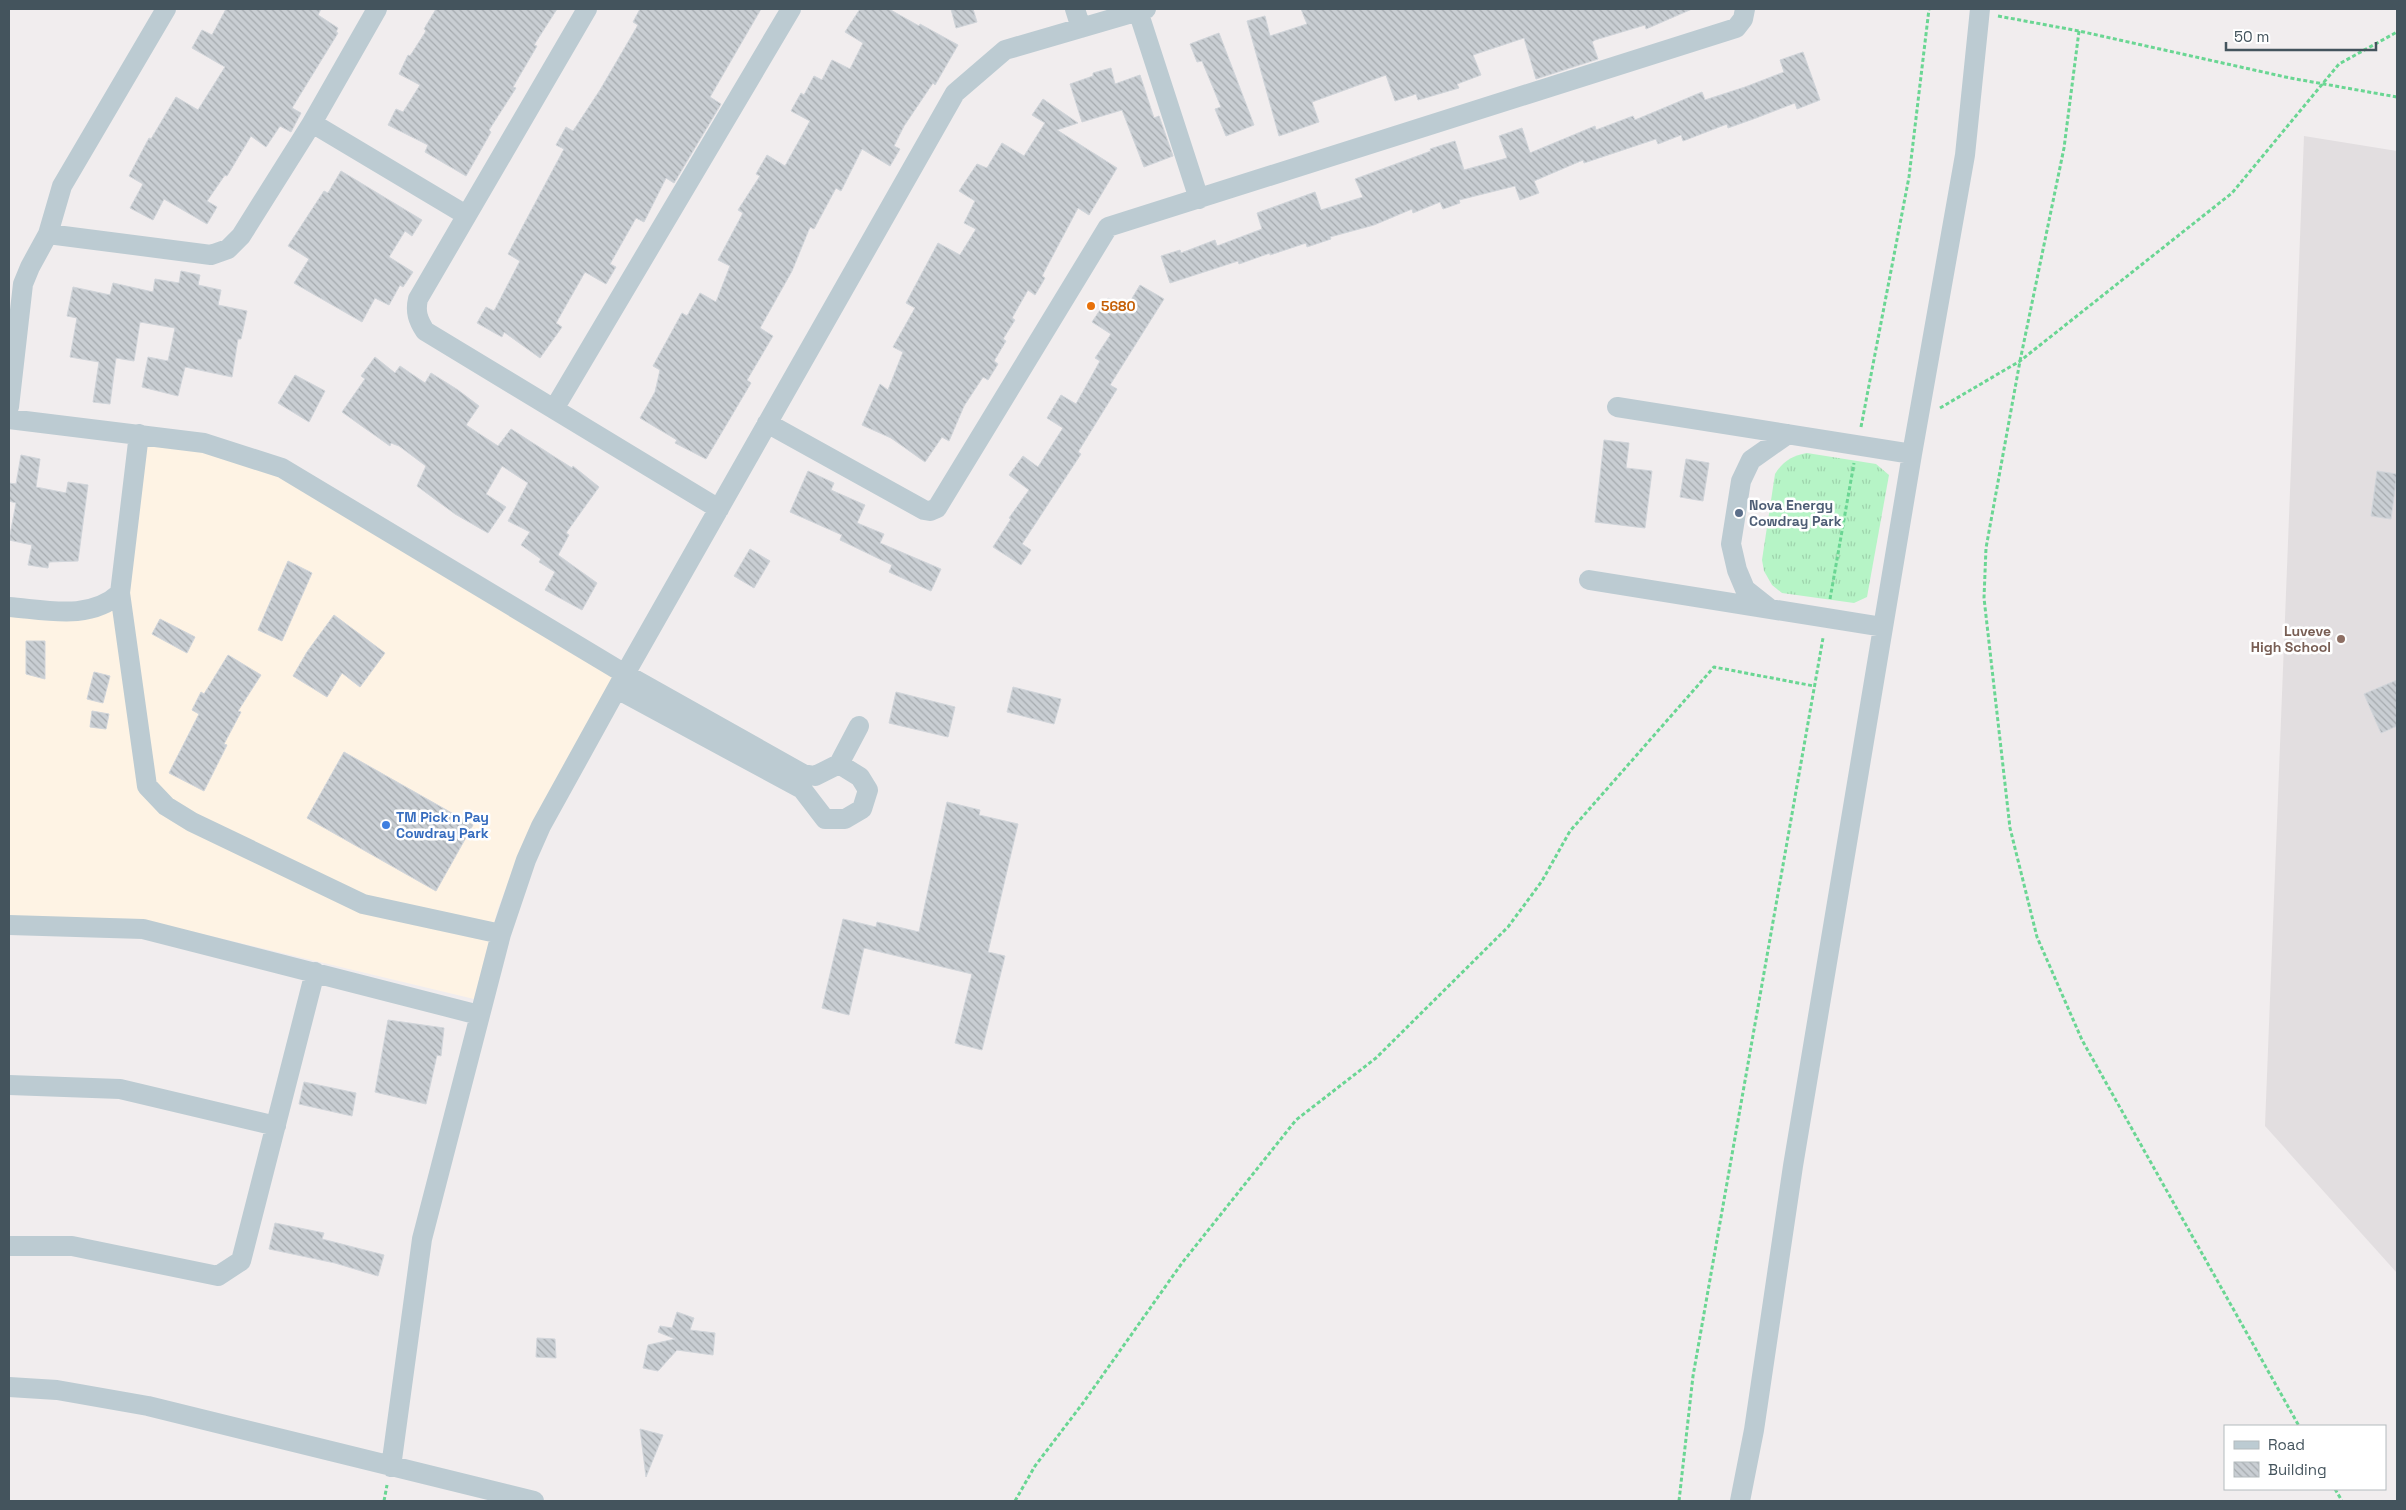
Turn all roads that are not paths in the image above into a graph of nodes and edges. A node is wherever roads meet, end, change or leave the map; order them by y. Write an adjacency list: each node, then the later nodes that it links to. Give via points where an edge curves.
1 (166, 9): 13 (street, via 62,186)
2 (378, 9): 10 (street)
3 (587, 9): 12 (street)
4 (791, 9): 16 (street)
5 (1075, 9): 9 (street)
6 (1745, 9): 11 (street, via 1736,28)
7 (1142, 10): 9 (street); 11 (street)
8 (1980, 11): 21 (street, via 1965,155)
9 (1081, 28): 18 (street, via 1004,50 955,93)
10 (312, 123): 12 (street); 13 (street, via 241,236 228,249 211,255)
11 (1199, 199): 18 (street, via 1108,227 937,508 924,510)
12 (466, 215): 16 (street, via 418,299 418,320 425,331)
13 (48, 234): 14 (street, via 23,284)
14 (9, 407)
15 (1618, 407): 20 (street)
16 (554, 409): 22 (street)
17 (9, 419): 19 (street)
18 (767, 423): 22 (street)
19 (139, 434): 24 (street); 28 (street, via 204,443 282,468)
20 (1788, 434): 21 (street); 26 (street, via 1751,460 1741,481 1731,544 1745,589)
21 (1912, 454): 27 (street)
22 (719, 509): 28 (street)
23 (1589, 580): 26 (street)
24 (120, 592): 25 (street, via 110,603 95,609); 32 (street, via 147,786 166,806 192,822 363,904)
25 (9, 608)
26 (1769, 608): 27 (street)
27 (1883, 627): 41 (street)
28 (621, 681): 30 (street, via 803,774 815,776); 30 (street, via 802,789 825,819 845,818 862,809 868,790 860,777); 32 (street, via 541,826)
29 (859, 726): 30 (street)
30 (839, 764)
31 (9, 925): 33 (street, via 143,929)
32 (501, 934): 34 (street)
33 (315, 972): 34 (street); 36 (street)
34 (479, 1015): 39 (street, via 422,1239)
35 (9, 1085): 36 (street, via 120,1090)
36 (276, 1126): 37 (street, via 241,1262 218,1276 72,1246)
37 (9, 1246)
38 (9, 1387): 39 (street, via 57,1390 148,1406)
39 (391, 1467): 40 (street)
40 (534, 1501)
41 (1740, 1501)

